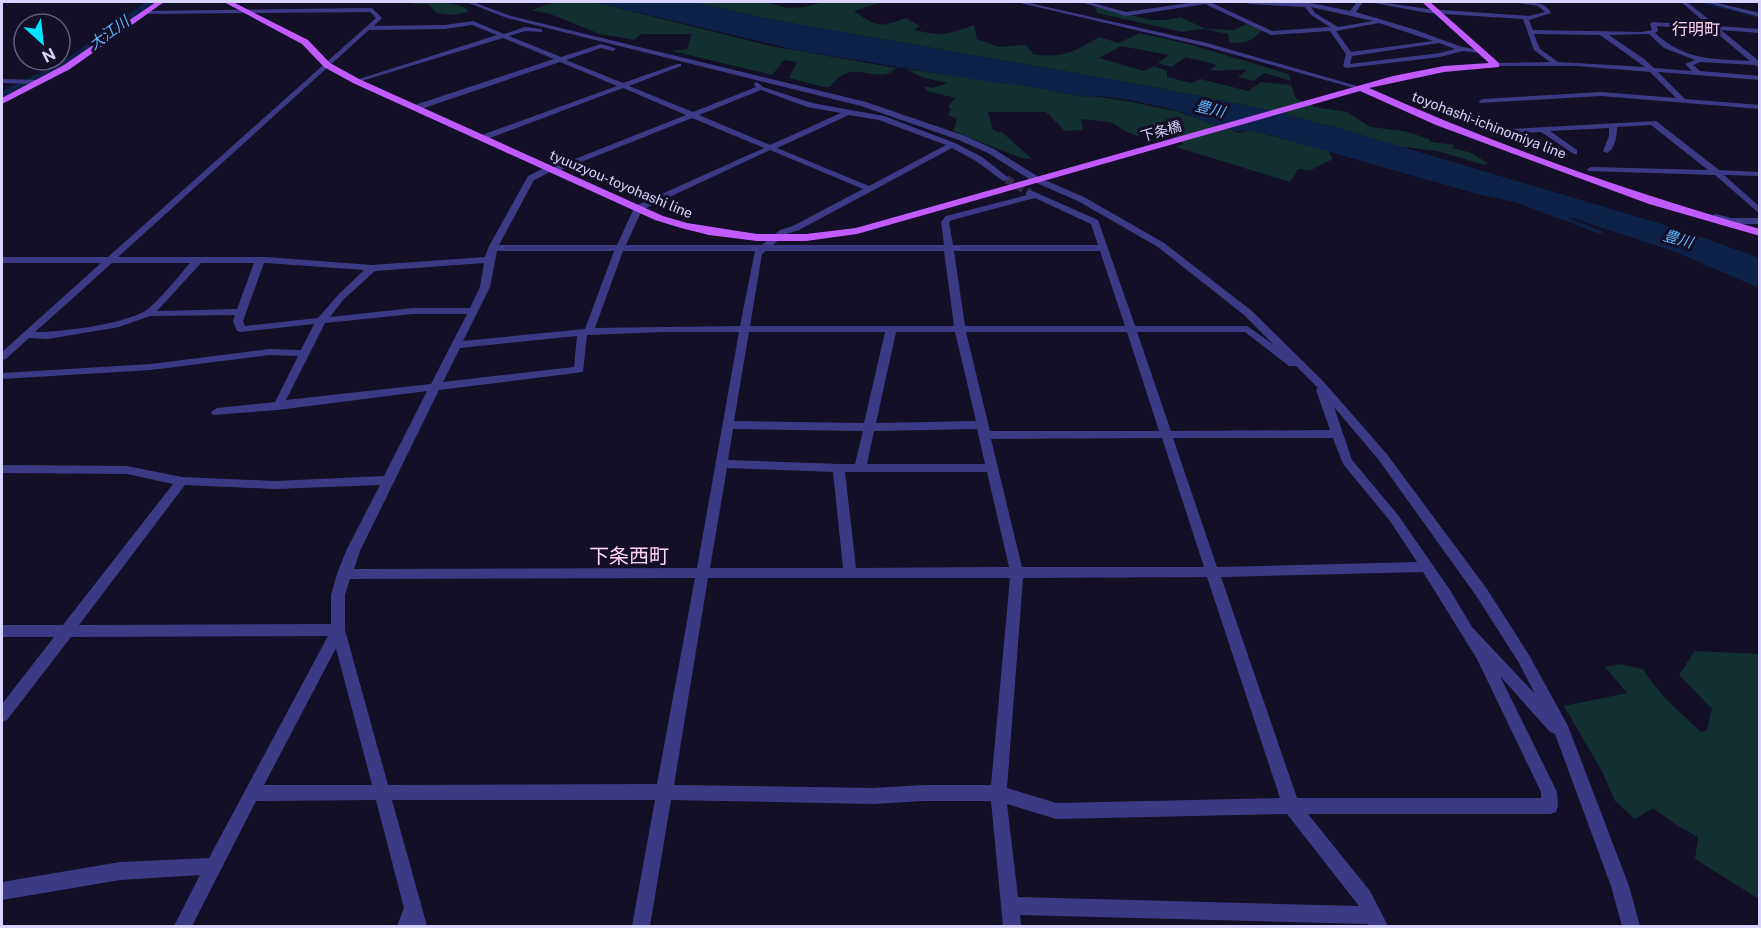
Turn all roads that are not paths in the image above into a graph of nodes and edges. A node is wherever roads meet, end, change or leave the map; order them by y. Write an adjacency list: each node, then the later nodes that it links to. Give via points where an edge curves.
1 (160, 2): 20 (main road)
2 (228, 2): 19 (main road, tyuuzyou-toyohashi line)
3 (358, 2): 18 (street, via 379,9)
4 (469, 2): 34 (street, via 509,17)
5 (1019, 2): 57 (street, via 1205,44)
6 (1084, 2): 7 (street, via 1126,14)
7 (1205, 2): 28 (street, via 1271,33)
8 (1249, 2): 16 (street)
9 (1360, 2): 22 (street)
10 (1372, 2): 21 (street)
11 (1426, 2): 21 (main road)
12 (1521, 2): 24 (street, via 1547,10 1548,13)
13 (1684, 2): 26 (street)
14 (1708, 2): 17 (street)
15 (1742, 2): 17 (street)
16 (1305, 3): 22 (street); 28 (street, via 1313,14)
17 (1726, 6): 23 (street)
18 (372, 10): 19 (street); 27 (street, via 379,18)
19 (247, 11): 20 (street); 43 (main road, tyuuzyou-toyohashi line, via 305,42)
20 (145, 12): 54 (main road, via 90,52)
21 (1437, 12): 24 (street); 37 (main road)
22 (1352, 14): 25 (street)
23 (1760, 15)
24 (1529, 18): 30 (street, via 1526,19)
25 (1378, 21): 28 (street); 35 (street)
26 (1716, 27): 29 (street); 32 (street, via 1653,24 1655,31); 42 (street)
27 (369, 28): 33 (street, via 473,23); 43 (street)
28 (1334, 28): 38 (street)
29 (1760, 31)
30 (1531, 32): 31 (street); 41 (street, via 1537,51)
31 (1600, 33): 32 (street); 48 (street)
32 (1650, 33): 40 (street, via 1666,47)
33 (503, 36): 34 (street, via 530,29); 39 (street); 53 (street)
34 (602, 40): 45 (street)
35 (1440, 41): 36 (street); 38 (street)
36 (1462, 49): 37 (street); 38 (street, via 1346,66)
37 (1479, 51): 46 (main road)
38 (1349, 54)
39 (561, 60): 44 (street, via 601,46); 56 (street); 62 (street)
40 (1701, 60): 42 (street); 49 (street, via 1688,64)
41 (1556, 64): 46 (street); 48 (street)
42 (1758, 64)
43 (327, 65): 53 (main road, tyuuzyou-toyohashi line); 92 (street)
44 (679, 65): 47 (street); 56 (street)
45 (709, 65): 50 (street); 55 (street)
46 (1496, 65): 57 (main road, toyohashi-ichinomiya line, via 1430,71)
47 (694, 69): 50 (street); 55 (street)
48 (1651, 69): 49 (street); 60 (street)
49 (1696, 72): 51 (street)
50 (738, 76): 55 (street)
51 (1760, 78)
52 (2, 81): 54 (street)
53 (356, 81): 62 (main road, tyuuzyou-toyohashi line)
54 (34, 82): 58 (main road)
55 (762, 84): 63 (street, via 810,105); 64 (street); 78 (street, via 863,104 962,138)
56 (622, 86): 64 (street); 68 (street)
57 (1361, 88): 78 (main road, 下条橋); 80 (main road, toyohashi-ichinomiya line, via 1439,123)
58 (2, 101)
59 (1483, 101): 60 (street, via 1600,94)
60 (1683, 101): 61 (street)
61 (1760, 107)
62 (415, 108): 68 (main road, tyuuzyou-toyohashi line)
63 (846, 113): 69 (street, via 881,118); 70 (street)
64 (692, 115): 70 (street); 73 (street)
65 (1613, 125): 66 (street); 71 (street); 75 (street, via 1653,123)
66 (1542, 129): 67 (street); 72 (street)
67 (1492, 132)
68 (482, 138): 73 (main road, tyuuzyou-toyohashi line)
69 (952, 145): 77 (street); 79 (street)
70 (770, 148): 79 (street); 81 (street)
71 (1607, 151)
72 (1574, 152)
73 (551, 169): 81 (main road, tyuuzyou-toyohashi line); 86 (street, via 531,178)
74 (1591, 169): 75 (street)
75 (1717, 173): 76 (street); 82 (street)
76 (1760, 174)
77 (1006, 179)
78 (1043, 179): 85 (main road, tyuuzyou-toyohashi line, via 857,231); 110 (street, via 1161,245 1248,313)
79 (869, 189): 85 (street)
80 (1653, 202): 83 (street, via 1731,221); 84 (main road, toyohashi-ichinomiya line)
81 (638, 208): 85 (main road, tyuuzyou-toyohashi line, via 693,229); 90 (street)
82 (1760, 212)
83 (1760, 221)
84 (1760, 233)
85 (772, 239): 89 (street)
86 (493, 248): 90 (street); 95 (street)
87 (950, 248): 88 (street); 88 (street, via 945,222 949,218 1033,194 1095,222); 89 (street); 104 (street)
88 (1102, 248): 102 (street)
89 (761, 249): 90 (street); 101 (street)
90 (619, 250): 105 (street)
91 (2, 260): 92 (street)
92 (108, 260): 93 (street); 106 (street)
93 (198, 260): 94 (street); 98 (street)
94 (260, 260): 96 (street); 99 (street)
95 (489, 260): 96 (street); 97 (street, via 485,287)
96 (372, 268): 100 (street)
97 (474, 310): 100 (street, via 413,311); 107 (street)
98 (151, 312): 99 (street); 106 (street, via 109,326 48,336)
99 (241, 312): 100 (street, via 241,329)
100 (321, 321): 108 (street)
101 (744, 329): 103 (street); 105 (street); 116 (street)
102 (1132, 329): 104 (street); 110 (street, via 1247,329 1291,364); 120 (street)
103 (891, 330): 104 (street); 117 (street)
104 (960, 330): 118 (street)
105 (586, 331): 107 (street); 113 (street, via 580,344 579,370)
106 (25, 334): 109 (street)
107 (455, 345): 113 (street)
108 (305, 353): 111 (street, via 269,352 151,367); 114 (street)
109 (2, 357)
110 (1304, 369): 112 (street)
111 (2, 376)
112 (1319, 383): 119 (street); 139 (street, via 1382,456 1482,593 1524,659)
113 (434, 388): 114 (street); 126 (street)
114 (278, 406): 115 (street)
115 (217, 412)
116 (728, 425): 117 (street); 121 (street)
117 (868, 428): 118 (street); 123 (street)
118 (983, 430): 120 (street); 124 (street)
119 (1336, 434): 120 (street); 128 (street, via 1347,461 1395,518)
120 (1167, 435): 131 (street)
121 (721, 464): 122 (street); 129 (street)
122 (839, 468): 123 (street); 130 (street)
123 (860, 468): 124 (street)
124 (991, 468): 132 (street)
125 (2, 470): 127 (street, via 127,470)
126 (388, 480): 127 (street, via 275,485); 133 (street)
127 (182, 481): 136 (street)
128 (1426, 567): 131 (street); 137 (street)
129 (702, 572): 130 (street); 133 (street); 141 (street)
130 (850, 572): 132 (street)
131 (1211, 572): 132 (street); 144 (street)
132 (1017, 573): 143 (street)
133 (344, 574): 134 (street, via 338,595)
134 (338, 630): 136 (street); 140 (street); 142 (street)
135 (2, 631): 136 (street)
136 (66, 631): 138 (street)
137 (1467, 631): 139 (street); 144 (street, via 1483,655 1550,792 1550,806)
138 (2, 715)
139 (1563, 735): 155 (street, via 1620,886)
140 (251, 792): 142 (street); 145 (street)
141 (665, 792): 142 (street); 143 (street, via 874,796); 153 (street)
142 (381, 793): 148 (street)
143 (998, 793): 144 (street, via 1056,811); 147 (street)
144 (1291, 806): 149 (street, via 1364,897)
145 (213, 866): 146 (street, via 120,871); 150 (street)
146 (2, 891)
147 (1010, 906): 149 (street); 154 (street)
148 (413, 908): 151 (street); 152 (street)
149 (1376, 921)
150 (183, 927)
151 (406, 927)
152 (418, 927)
153 (641, 927)
154 (1012, 927)
155 (1631, 927)

